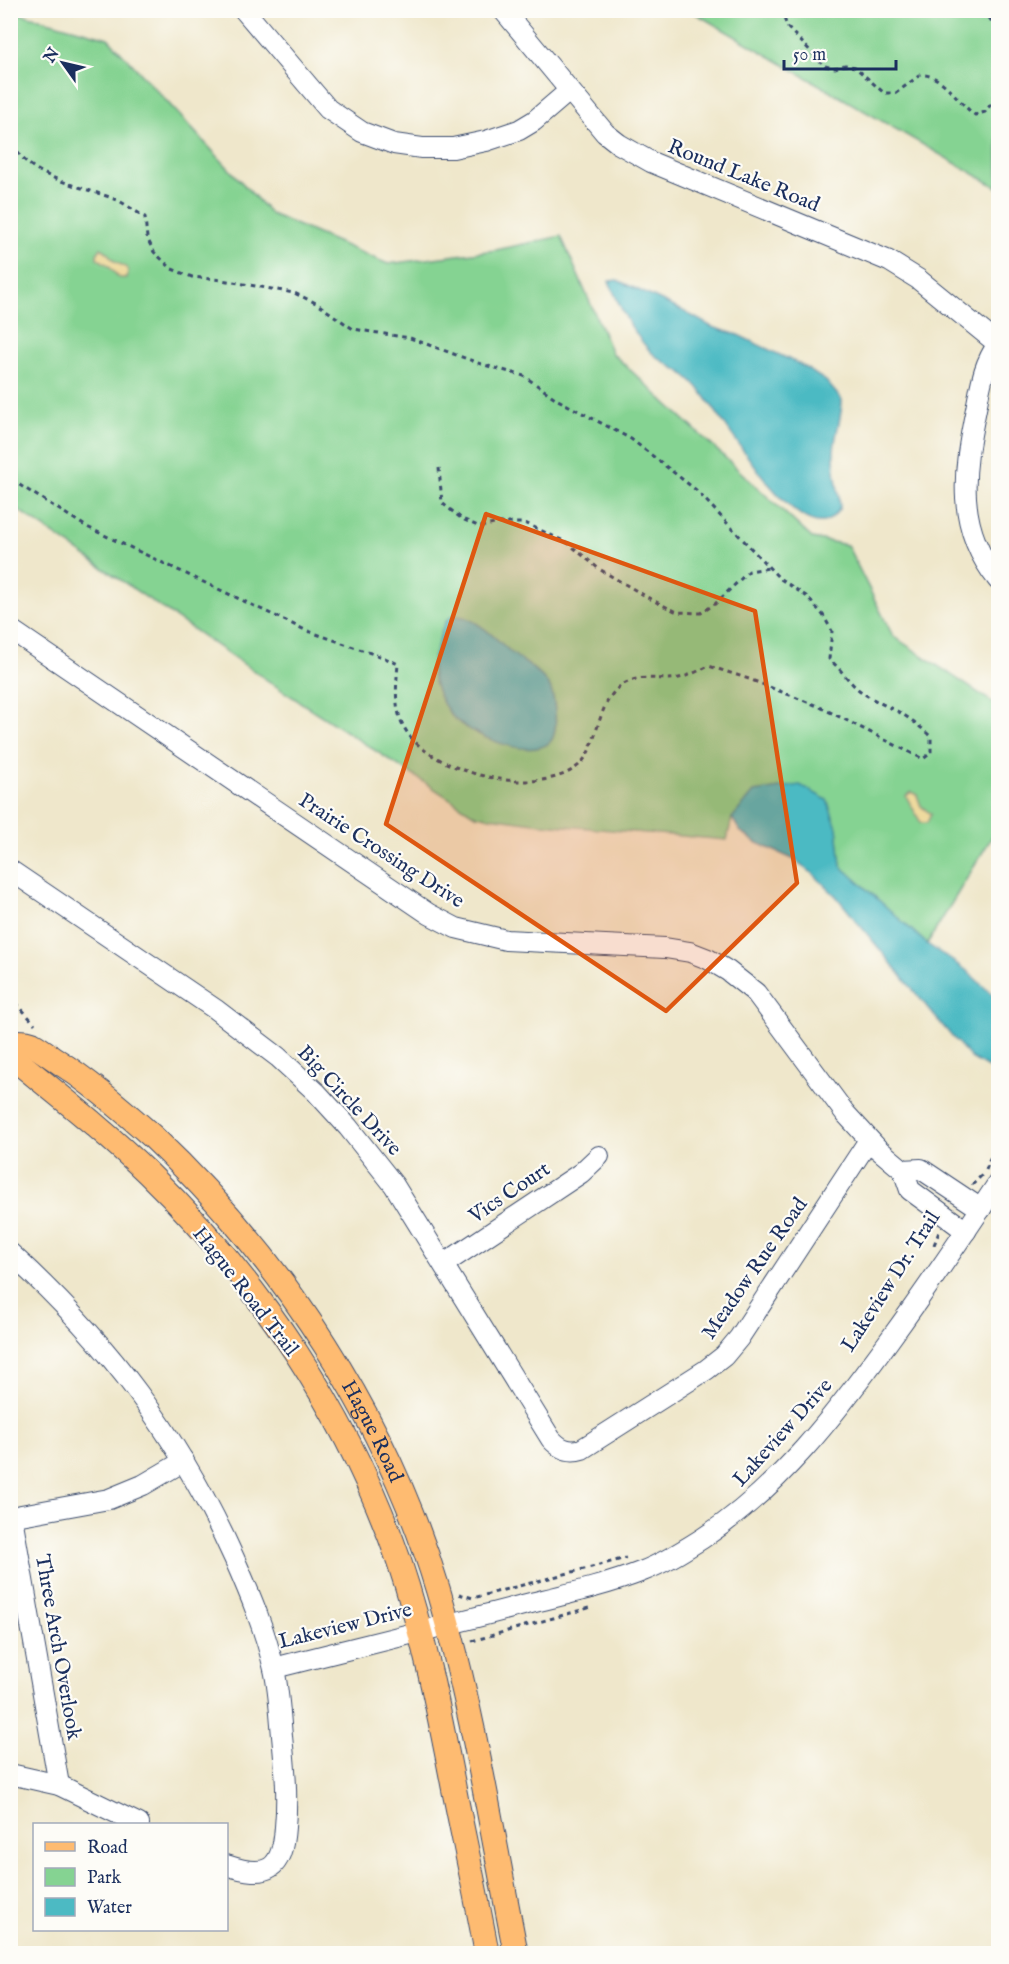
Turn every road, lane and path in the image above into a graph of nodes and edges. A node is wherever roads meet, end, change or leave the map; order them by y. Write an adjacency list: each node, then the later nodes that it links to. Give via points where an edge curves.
1 (244, 10): 6 (street, via 328,108 362,132 394,144 453,148 486,141 534,121)
2 (503, 10): 6 (street, Round Lake Road)
3 (782, 10): 7 (path, via 788,28 825,66 855,67 884,93 896,93 920,75 931,76 975,116 985,112)
4 (984, 10): 5 (path)
5 (999, 31)
6 (569, 91): 9 (street, Round Lake Road, via 605,132 635,154 889,261 918,279)
7 (999, 95)
8 (10, 99): 12 (path, via 12,139 17,152 56,180 118,201 145,217 153,252 172,269 192,277 294,293 353,329 410,338 524,376 558,400 631,439 696,490)
9 (998, 344): 13 (street, via 985,365 964,486 972,533)
10 (439, 468): 12 (path, via 442,503 462,519 480,527 499,522 525,523 568,543 599,568 677,612 701,613 749,571)
11 (10, 479): 12 (path, via 87,527 305,630 398,664 396,699 400,719 409,735 429,754 487,778 557,778 580,764 618,689 637,678 680,678 709,666 820,707 923,759 931,753 931,737 917,724 857,688 829,659 832,631 823,615 806,596)
12 (769, 568)
13 (999, 580)
14 (10, 628): 18 (street, Prairie Crossing Drive, via 429,914 456,928 506,940 665,948 708,959 756,993 826,1089)
15 (10, 870): 29 (street, Big Circle Drive, via 215,1009 278,1057 348,1127 394,1185)
16 (10, 1042): 35 (main road, Hague Road, via 30,1043 114,1102 195,1179 268,1263 333,1358 375,1434 424,1549)
17 (10, 1046): 36 (main road, Hague Road, via 17,1061 155,1180 212,1240 255,1294 317,1387 356,1460 395,1552)
18 (869, 1140): 21 (street, Prairie Crossing Drive); 30 (street, Meadow Rue Road, via 724,1356 582,1449)
19 (999, 1143): 23 (path, Lakeview Dr. Trail, via 984,1173)
20 (599, 1156): 29 (street, Vics Court, via 581,1173)
21 (903, 1170): 23 (street, via 921,1169); 25 (street, Prairie Crossing Drive, via 910,1190)
22 (999, 1183): 24 (street, Lakeview Drive)
23 (962, 1196): 24 (street)
24 (981, 1209): 26 (street, Lakeview Drive)
25 (949, 1220): 26 (street, Prairie Crossing Drive); 27 (path, Lakeview Dr. Trail, via 938,1234)
26 (966, 1231): 35 (street, Lakeview Drive, via 843,1403 791,1464 741,1511 691,1546 643,1571)
27 (933, 1250)
28 (10, 1253): 31 (street, via 106,1351)
29 (444, 1264): 30 (street, Big Circle Drive, via 551,1439)
30 (563, 1449)
31 (184, 1461): 32 (street, via 109,1499); 37 (street, via 250,1594)
32 (11, 1517): 39 (street, Three Arch Overlook)
33 (633, 1556): 34 (path, via 473,1598)
34 (454, 1591)
35 (448, 1625): 36 (street, Lakeview Drive); 43 (main road, Hague Road)
36 (420, 1630): 37 (street, Lakeview Drive); 42 (main road, Hague Road)
37 (274, 1668): 41 (street, via 286,1777 283,1851 268,1869 252,1872)
38 (10, 1774): 39 (street)
39 (59, 1785): 40 (street)
40 (136, 1823)
41 (228, 1866)
42 (487, 1953)
43 (516, 1953)

